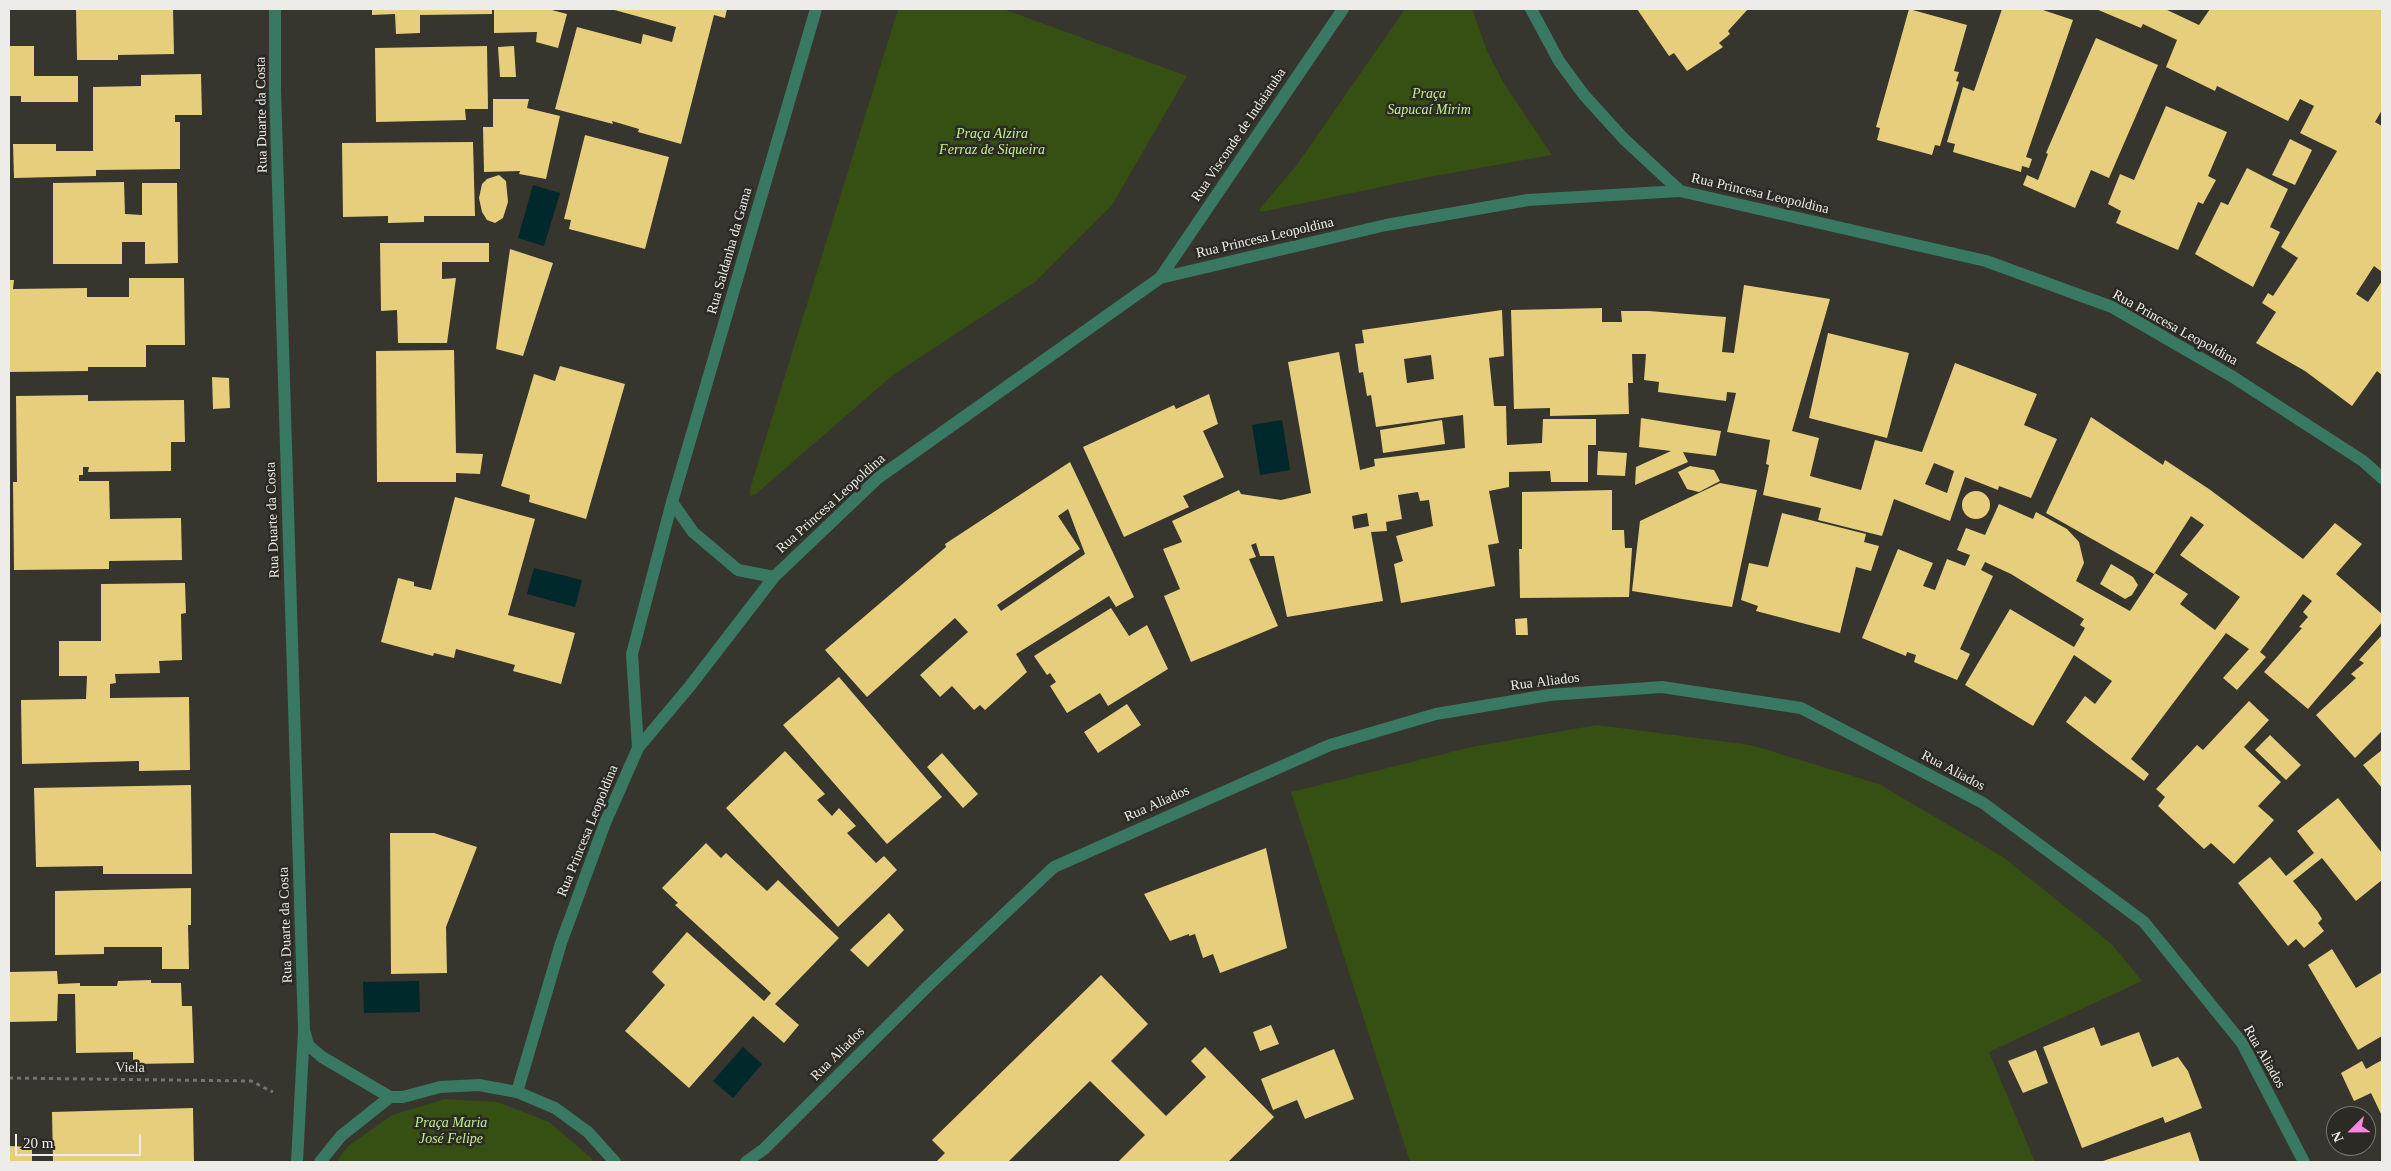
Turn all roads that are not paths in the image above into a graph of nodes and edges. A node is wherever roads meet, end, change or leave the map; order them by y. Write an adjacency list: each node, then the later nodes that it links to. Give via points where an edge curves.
1 (275, 9): 11 (street, Rua Duarte da Costa, via 275,99)
2 (816, 9): 8 (street, Rua Saldanha da Gama)
3 (1343, 9): 6 (street, Rua Visconde de Indaiatuba)
4 (1531, 9): 5 (street, via 1559,61 1584,95 1624,139)
5 (1680, 191): 6 (street, Rua Princesa Leopoldina, via 1528,200 1386,225); 7 (street, Rua Princesa Leopoldina, via 1986,261 2112,307 2233,378 2363,462)
6 (1160, 278): 9 (street, Rua Princesa Leopoldina, via 878,478)
7 (2382, 478)
8 (672, 502): 9 (street, via 694,532 738,570); 10 (street, Rua Saldanha da Gama, via 632,654)
9 (774, 577): 10 (street, Rua Princesa Leopoldina)
10 (638, 748): 12 (street, Rua Princesa Leopoldina, via 605,823 561,943)
11 (304, 1030): 13 (street, Rua Duarte da Costa, via 308,1045 322,1057); 14 (street, Rua Duarte da Costa)
12 (517, 1092): 13 (street, via 479,1085 440,1087 403,1097); 16 (street, via 562,1113 588,1132)
13 (390, 1097): 15 (street, via 341,1136)
14 (297, 1162)
15 (320, 1162)
16 (614, 1162)
17 (746, 1162): 18 (street, Rua Aliados, via 764,1149 929,985 1054,867 1330,745 1436,714 1549,695 1662,687 1802,708 1983,803 2128,910 2144,922 2242,1042)
18 (2304, 1162)

